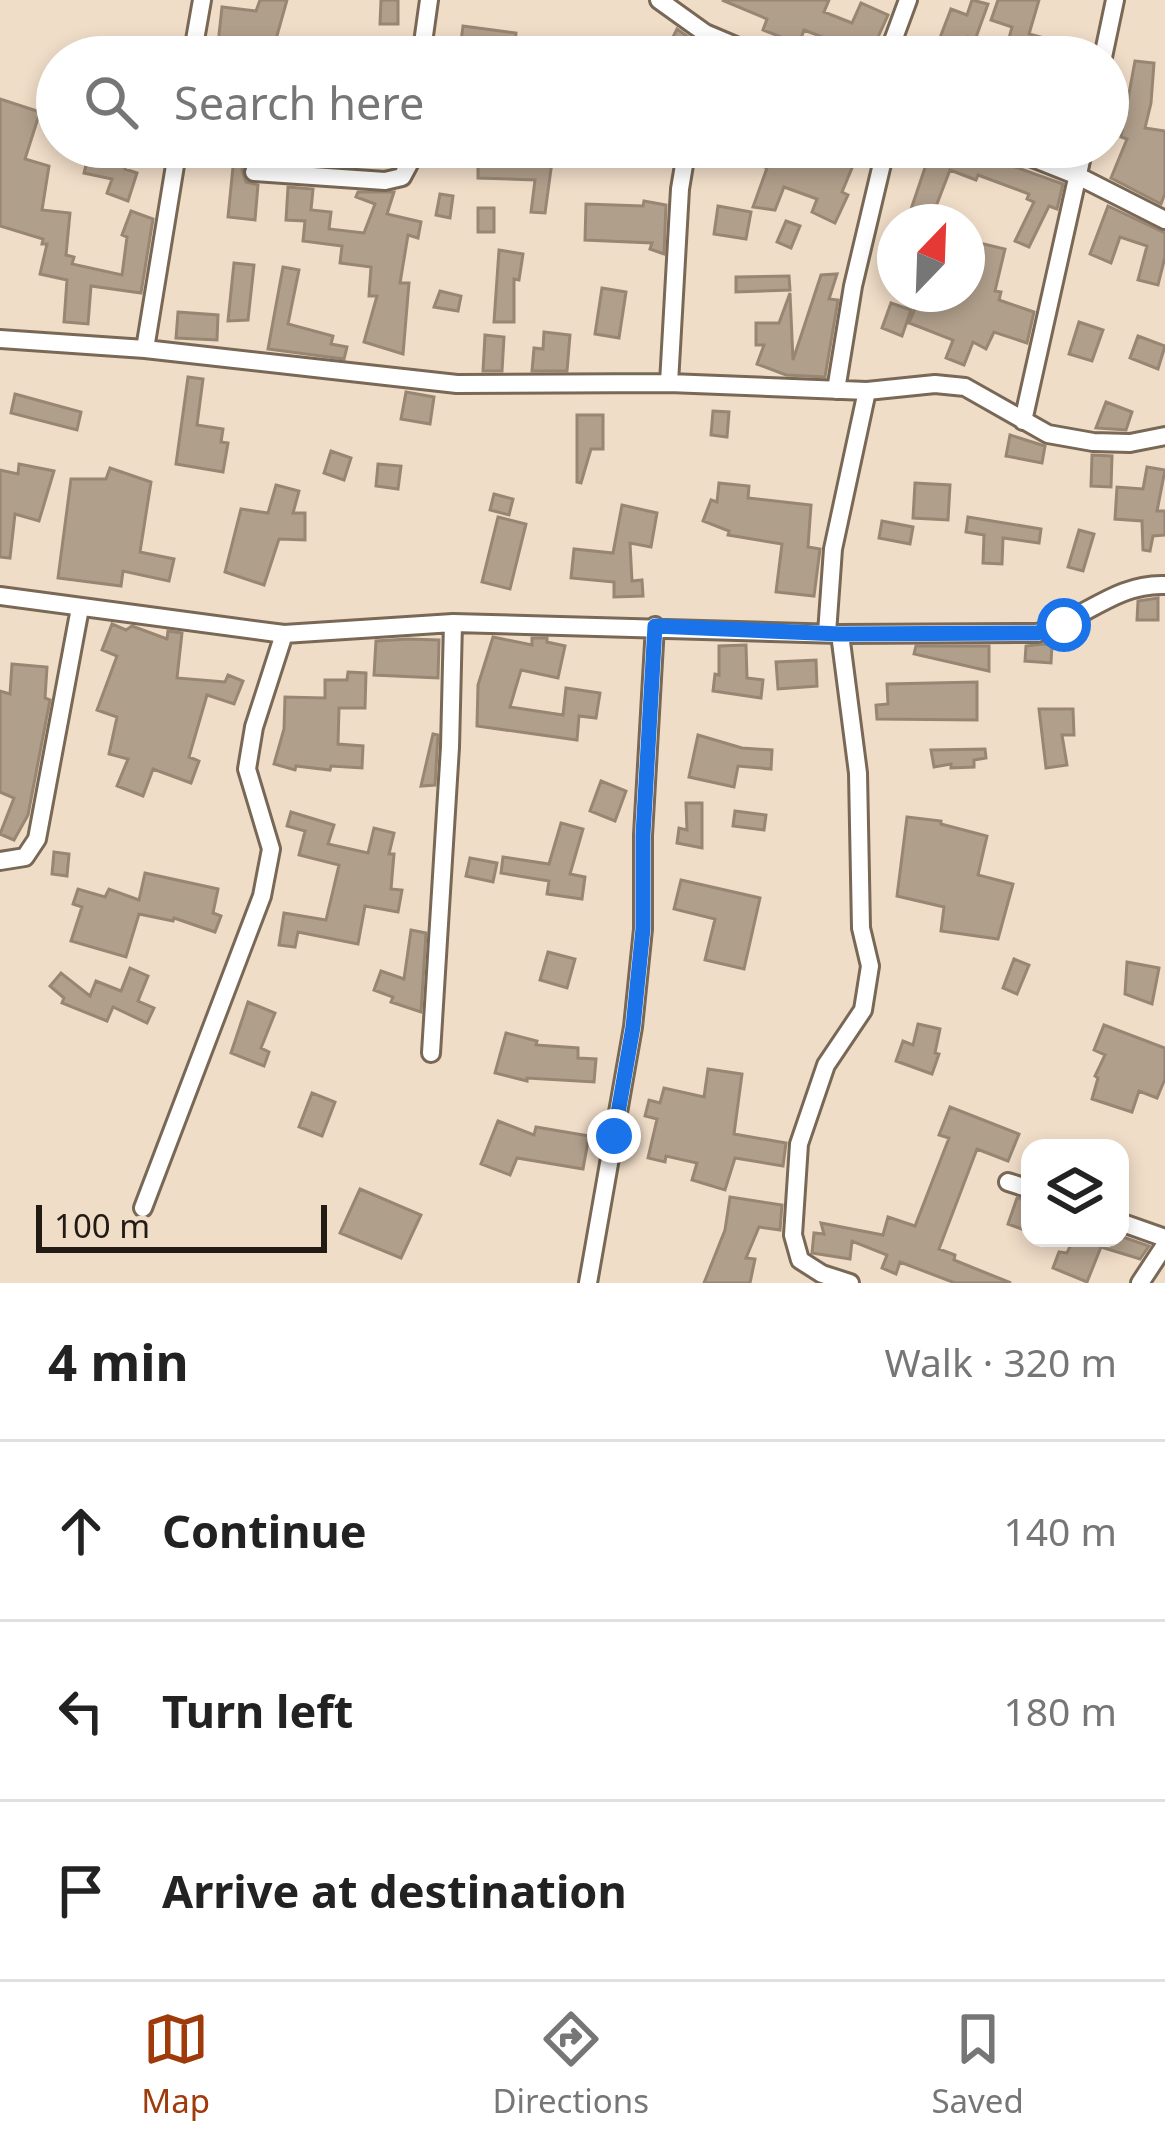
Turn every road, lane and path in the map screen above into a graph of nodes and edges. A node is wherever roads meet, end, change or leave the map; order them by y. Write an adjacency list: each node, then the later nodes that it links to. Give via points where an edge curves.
1 (202, 0): 7 (street)
2 (429, 0): 8 (street)
3 (658, 0): 6 (street)
4 (908, 0): 11 (street)
5 (1114, 0): 12 (street)
6 (705, 33): 9 (street); 10 (street)
7 (196, 36)
8 (424, 36)
9 (704, 36)
10 (712, 36)
11 (895, 36)
12 (1107, 36)
13 (175, 168): 23 (street)
14 (407, 168): 19 (street, via 385,182)
15 (684, 168): 24 (street)
16 (881, 168): 25 (street)
17 (1058, 168): 20 (street)
18 (1080, 168): 20 (street)
19 (254, 172)
20 (1078, 176): 21 (street); 27 (street)
21 (1165, 220)
22 (0, 340): 23 (street)
23 (145, 349): 24 (street, via 457,384)
24 (669, 383): 25 (street)
25 (836, 390): 26 (street)
26 (867, 392): 27 (street, via 964,387); 34 (street, via 833,549)
27 (1022, 421): 28 (street, via 1093,442)
28 (1165, 436)
29 (1165, 584): 34 (street, via 1124,589 1037,633)
30 (0, 596): 31 (street)
31 (80, 608): 35 (street); 36 (street, via 37,839 25,857)
32 (453, 623): 33 (street); 35 (street); 37 (street)
33 (655, 626): 34 (street); 43 (street, via 643,929)
34 (833, 633): 44 (street, via 858,773 870,966 863,1010 826,1065 799,1144 793,1235 800,1259)
35 (284, 634): 40 (street, via 248,769 271,849 262,896)
36 (0, 861)
37 (431, 1054)
38 (1008, 1182): 39 (street)
39 (1021, 1187)
40 (143, 1208)
41 (1129, 1226): 42 (street)
42 (1165, 1242): 45 (street)
43 (588, 1283)
44 (850, 1283)
45 (1140, 1283)

